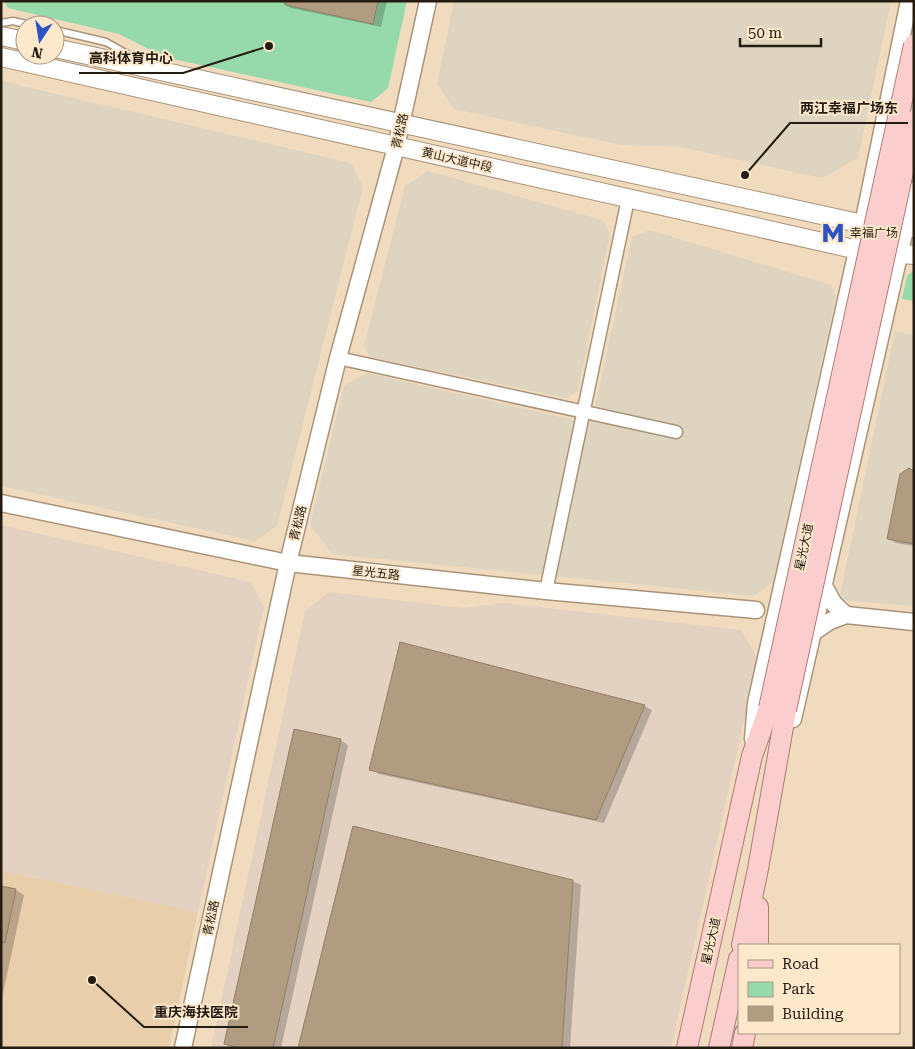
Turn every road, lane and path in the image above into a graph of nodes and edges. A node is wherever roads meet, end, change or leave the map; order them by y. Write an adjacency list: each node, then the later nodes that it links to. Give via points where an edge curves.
1 (428, 1): 13 (street, 青松路)
2 (909, 1): 17 (street)
3 (15, 21): 4 (lane)
4 (1, 23)
5 (65, 32): 11 (lane, via 106,42)
6 (1, 36): 7 (main road)
7 (15, 39)
8 (914, 45): 34 (main road, 星光大道, bridge)
9 (65, 50): 11 (main road, 黄山大道中段)
10 (1, 57): 14 (main road, 黄山大道中段)
11 (154, 70): 13 (main road, 黄山大道中段)
12 (914, 121): 34 (main road, 星光大道, bridge)
13 (402, 124): 14 (street, 青松路); 17 (main road, 黄山大道中段)
14 (396, 147): 16 (main road, 黄山大道中段); 21 (street, 青松路)
15 (914, 190): 18 (street)
16 (628, 199): 19 (main road, 黄山大道中段); 22 (street)
17 (863, 224): 18 (main road, 黄山大道中段); 19 (street)
18 (910, 228): 20 (street)
19 (858, 250): 20 (main road, 黄山大道中段); 27 (street)
20 (907, 254): 26 (street)
21 (338, 358): 22 (street); 25 (street, 青松路)
22 (583, 411): 23 (street); 28 (street)
23 (676, 432)
24 (1, 503): 25 (street, 星光五路)
25 (288, 563): 28 (street, 星光五路); 43 (street, 青松路)
26 (824, 586): 30 (street, via 834,604); 32 (street)
27 (782, 590): 29 (street); 33 (street)
28 (546, 592): 29 (street, 星光五路)
29 (756, 610): 33 (street)
30 (846, 615): 31 (street); 32 (street)
31 (914, 622)
32 (814, 632): 36 (street, via 795,714)
33 (772, 635): 35 (street, via 756,703)
34 (777, 709): 35 (main road, 星光大道); 36 (main road, 星光大道)
35 (752, 756): 44 (main road, 星光大道)
36 (776, 768): 37 (main road, 星光大道)
37 (758, 869): 38 (main road, 星光大道); 39 (main road)
38 (742, 944)
39 (758, 944)
40 (738, 961): 45 (main road, 星光大道)
41 (738, 1011): 46 (main road)
42 (745, 1034): 47 (main road)
43 (183, 1048)
44 (687, 1048)
45 (719, 1048)
46 (730, 1048)
47 (742, 1048)

